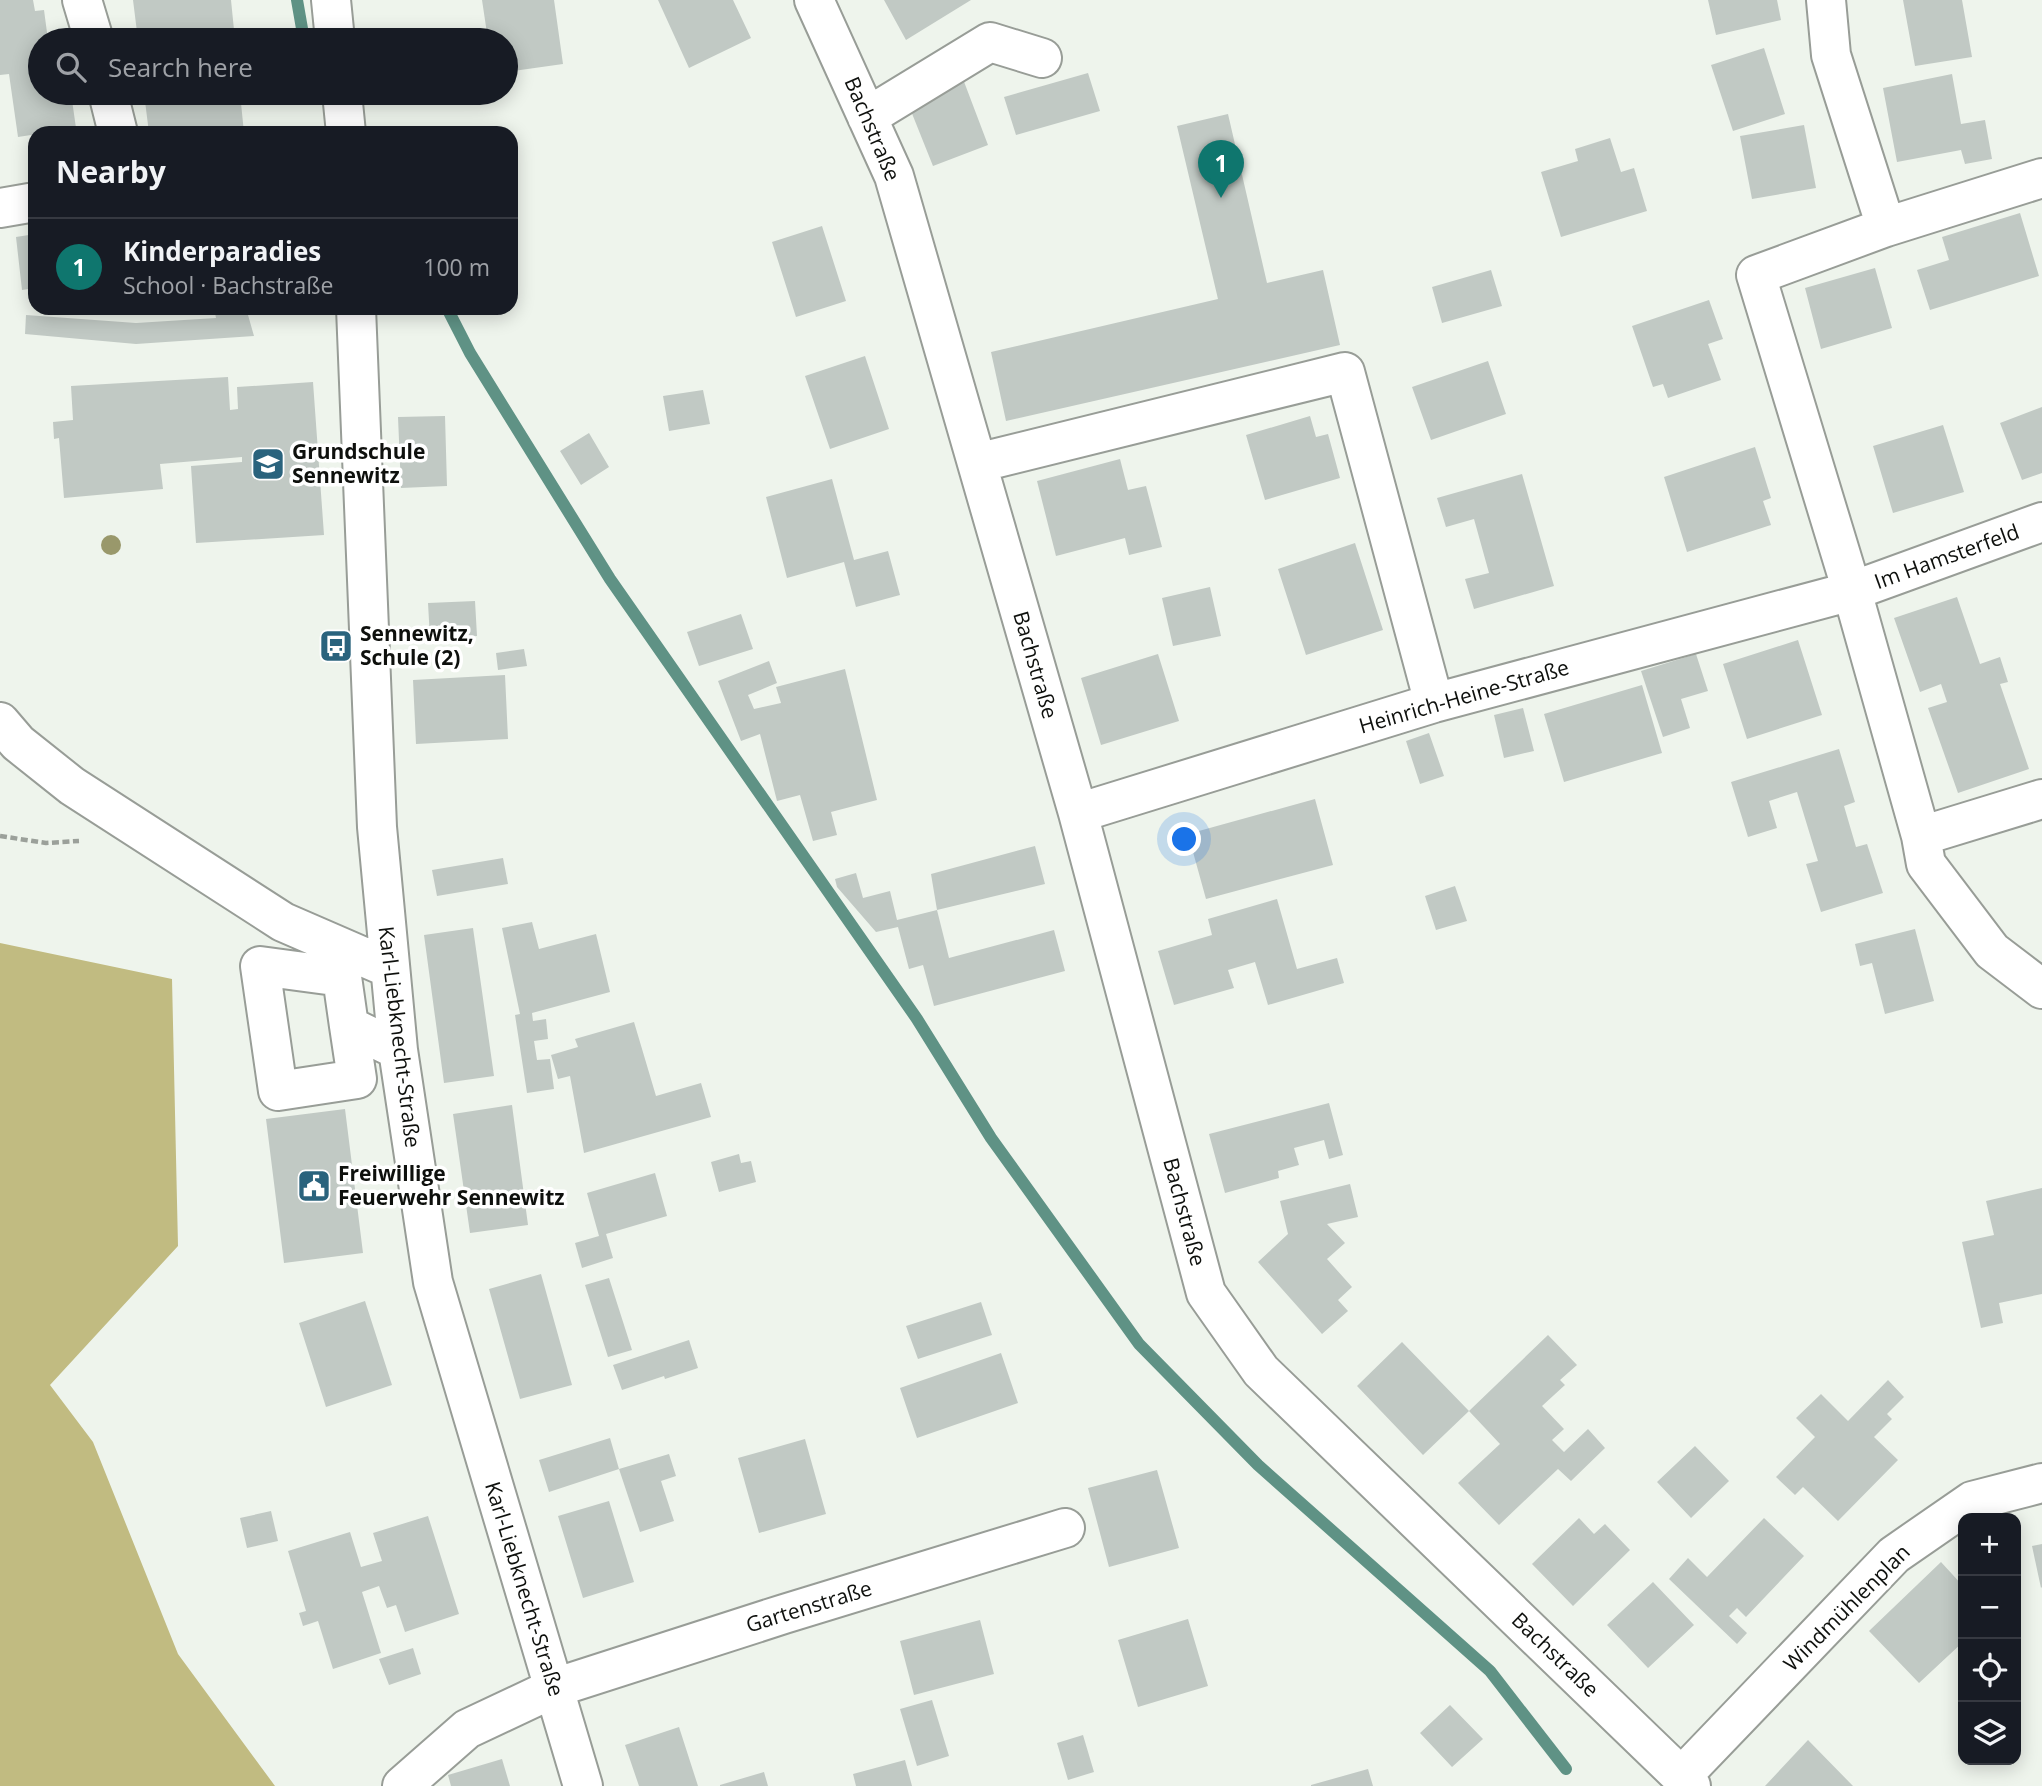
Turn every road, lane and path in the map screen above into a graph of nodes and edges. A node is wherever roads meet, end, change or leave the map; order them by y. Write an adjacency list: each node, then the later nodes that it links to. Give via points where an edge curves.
1 (82, 0): 5 (street)
2 (331, 0): 6 (street)
3 (814, 0): 10 (street, Bachstraße)
4 (1826, 0): 16 (street, via 1832,55)
5 (90, 28)
6 (334, 28)
7 (1042, 58): 10 (street, via 990,42)
8 (111, 105): 11 (street)
9 (343, 105): 12 (street)
10 (867, 117): 18 (street, Bachstraße, via 894,176)
11 (116, 126)
12 (345, 126)
13 (2042, 178): 16 (street)
14 (28, 203): 15 (street)
15 (0, 208)
16 (1886, 227): 20 (street, via 1756,275)
17 (356, 315): 27 (street, Karl-Liebknecht-Straße, via 377,827)
18 (977, 463): 21 (street, via 1345,372); 24 (street, Bachstraße)
19 (2042, 523): 20 (street, Im Hamsterfeld)
20 (1852, 590): 21 (street, Heinrich-Heine-Straße); 26 (street)
21 (1434, 703): 24 (street, Heinrich-Heine-Straße)
22 (0, 722): 27 (street, via 18,743 72,786 272,915)
23 (2042, 799): 26 (street)
24 (1078, 813): 34 (street, Bachstraße, via 1206,1293 1261,1371)
25 (2042, 822): 26 (street)
26 (1923, 846): 28 (street, via 1926,864 1992,951)
27 (388, 968): 30 (street, Karl-Liebknecht-Straße)
28 (2042, 989)
29 (349, 1026): 30 (street)
30 (398, 1050): 33 (street, Karl-Liebknecht-Straße, via 433,1282)
31 (2042, 1483): 34 (street, Windmühlenplan, via 1972,1501 1895,1555)
32 (1065, 1528): 33 (street, Gartenstraße)
33 (554, 1688): 35 (street, Gartenstraße, via 467,1729); 36 (street, Karl-Liebknecht-Straße)
34 (1686, 1782)
35 (402, 1786)
36 (583, 1786)

